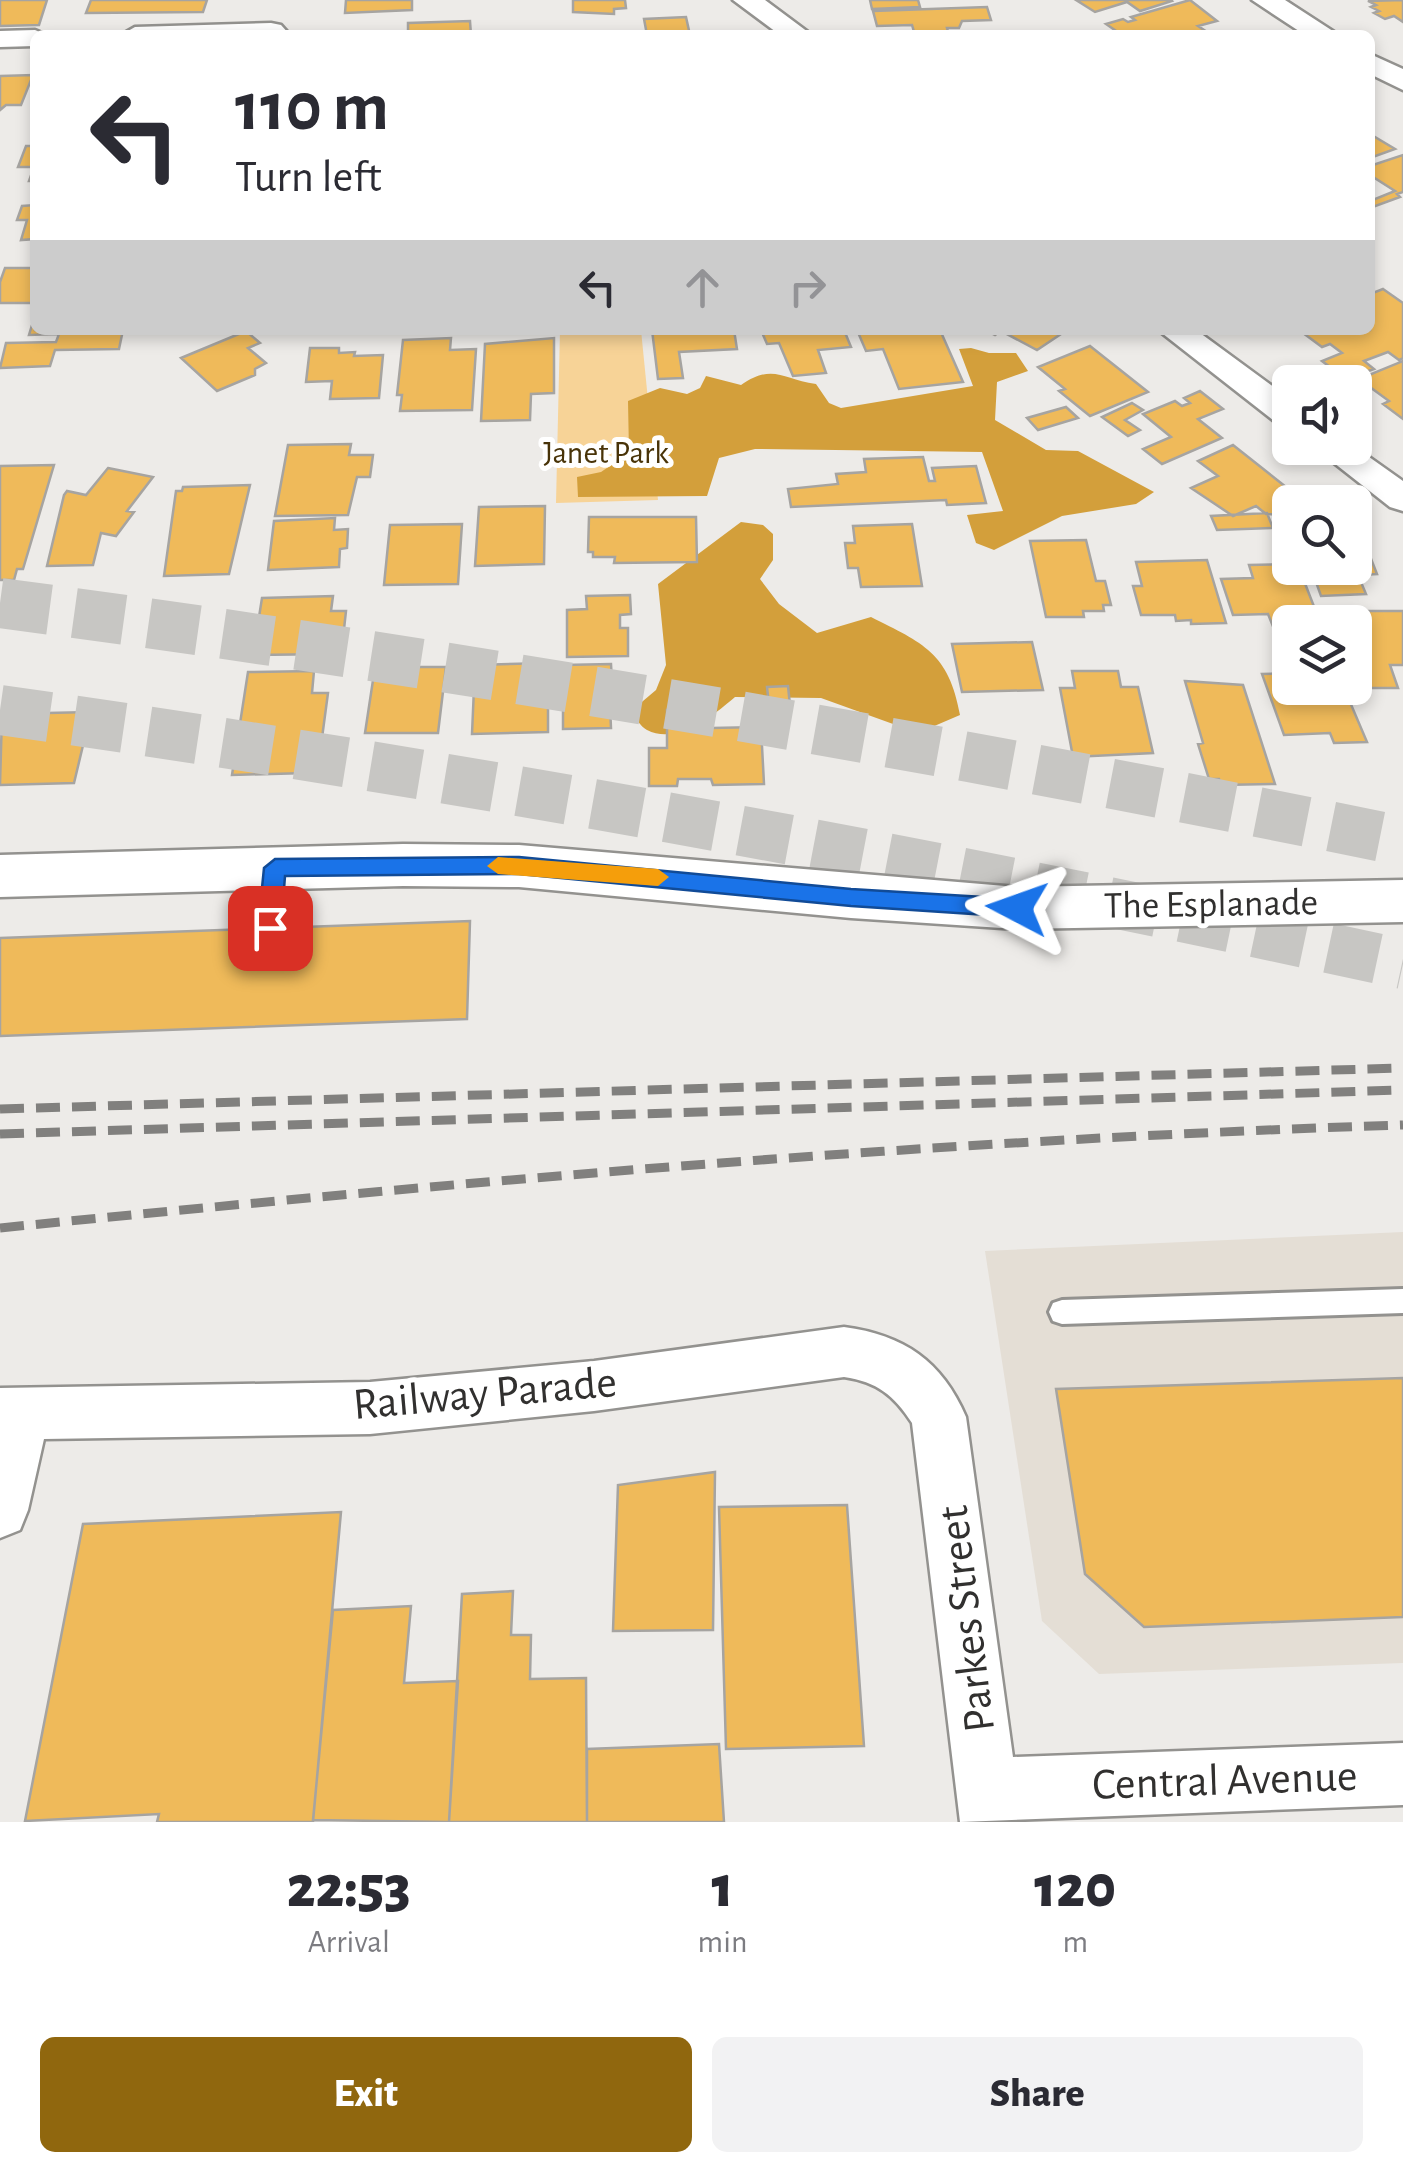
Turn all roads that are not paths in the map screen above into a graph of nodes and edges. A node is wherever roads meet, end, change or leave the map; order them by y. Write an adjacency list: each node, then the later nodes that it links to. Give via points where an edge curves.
1 (746, 0): 3 (street)
2 (1266, 0): 4 (street)
3 (791, 30)
4 (1317, 30)
5 (30, 38): 6 (street)
6 (0, 39)
7 (1375, 65): 8 (street)
8 (1403, 81)
9 (1182, 335): 10 (street)
10 (1272, 403)
11 (1356, 465): 12 (street)
12 (1403, 499)
13 (275, 868): 14 (main road, The Esplanade); 15 (main road, The Esplanade, via 519,866 1017,908); 16 (lane)
14 (0, 876)
15 (1403, 900)
16 (270, 928)
17 (1403, 1301): 18 (lane)
18 (1062, 1312)
19 (11, 1413): 20 (street, Railway Parade, via 370,1408 844,1352 873,1354 902,1368); 21 (street)
20 (940, 1417): 23 (street, Parkes Street)
21 (0, 1510)
22 (1403, 1774): 23 (street, Central Avenue)
23 (989, 1806)

